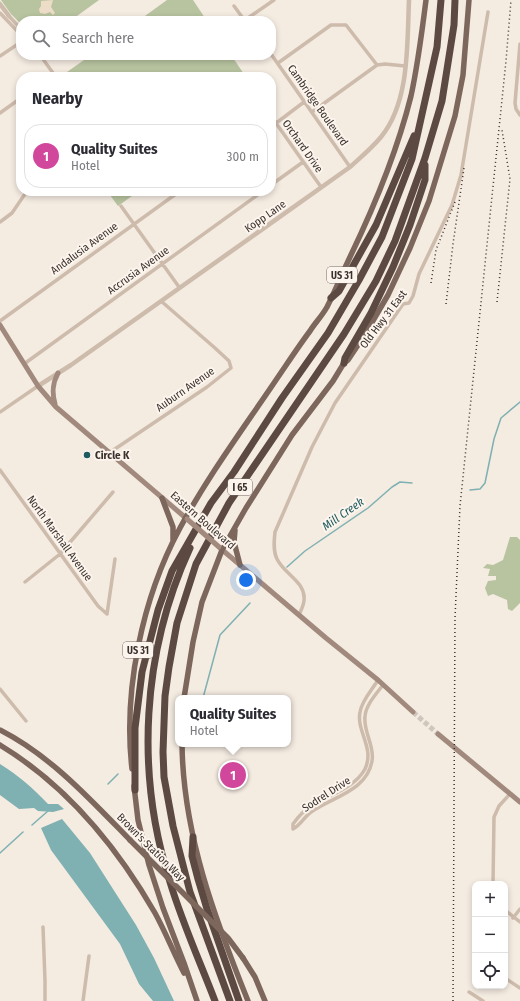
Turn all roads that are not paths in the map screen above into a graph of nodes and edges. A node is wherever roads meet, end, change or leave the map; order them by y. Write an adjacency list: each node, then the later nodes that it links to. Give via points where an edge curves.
1 (274, 0): 14 (street)
2 (409, 0): 24 (street, Kopp Lane)
3 (426, 0): 46 (main road, US 31, via 411,95 395,153 365,226)
4 (441, 0): 31 (highway, I 65, via 437,47)
5 (455, 0): 33 (highway, I 65, via 454,26 442,101)
6 (469, 0): 50 (main road, via 463,75 455,116 429,201 388,295 364,336)
7 (0, 4): 12 (street)
8 (234, 6): 13 (street)
9 (0, 7): 12 (street)
10 (488, 12): 69 (street, Old Hwy 31 East, via 461,175 452,205 419,274 413,296 409,303 403,304 335,403 312,447 275,532 277,558 304,593)
11 (0, 13): 16 (street)
12 (9, 16): 15 (street)
13 (242, 16)
14 (251, 16)
15 (16, 24)
16 (16, 30)
17 (520, 44): 30 (street, via 515,103)
18 (16, 45): 19 (street)
19 (0, 56)
20 (44, 60): 25 (street)
21 (276, 60): 22 (street, Cambridge Boulevard)
22 (278, 63): 23 (street, via 331,25 346,25); 27 (street, Cambridge Boulevard)
23 (377, 65): 24 (street); 28 (street)
24 (405, 66): 35 (street, Kopp Lane, via 399,100 388,127 373,146)
25 (52, 72)
26 (16, 102): 29 (street)
27 (304, 102): 28 (street, Cambridge Boulevard); 32 (street)
28 (312, 112): 35 (street, Cambridge Boulevard)
29 (0, 113)
30 (520, 115)
31 (421, 119): 46 (highway, via 376,225 339,291); 60 (highway, I 65, via 412,159 403,184 382,237 359,280 328,333)
32 (276, 123): 34 (street, Orchard Drive)
33 (426, 158): 50 (highway, via 425,180 410,225 374,306); 99 (highway, I 65, via 376,281 344,334 230,502 196,564 177,622 164,696 164,777 173,826 190,892)
34 (303, 162): 36 (street); 37 (street, Orchard Drive)
35 (350, 167): 37 (street, Kopp Lane)
36 (276, 181)
37 (321, 187): 45 (street, Kopp Lane)
38 (23, 196): 42 (street, via 12,213)
39 (173, 196): 43 (street, Andalusia Avenue)
40 (256, 196): 44 (street, Accrusia Avenue)
41 (121, 206): 43 (street)
42 (0, 222)
43 (134, 224): 44 (street); 48 (street, Andalusia Avenue)
44 (162, 264): 45 (street); 51 (street, Accrusia Avenue)
45 (179, 287): 47 (street, Kopp Lane)
46 (331, 298): 61 (main road, US 31, via 326,309 204,486)
47 (161, 301): 52 (street, Kopp Lane); 56 (street, Auburn Avenue, via 229,361 231,368)
48 (0, 321)
49 (0, 325): 51 (main road, Eastern Boulevard)
50 (344, 363): 62 (main road, via 292,435)
51 (24, 364): 53 (main road, Eastern Boulevard)
52 (58, 373): 53 (street, Kopp Lane); 54 (main road, via 52,389)
53 (38, 386): 54 (main road, Eastern Boulevard); 55 (street)
54 (56, 407): 56 (main road, Eastern Boulevard)
55 (0, 412)
56 (109, 453): 59 (main road, Eastern Boulevard)
57 (0, 470): 65 (street, North Marshall Avenue)
58 (113, 492): 65 (street)
59 (162, 498): 61 (main road, Eastern Boulevard); 63 (main road, via 173,527)
60 (211, 503): 80 (highway, via 172,570 149,638 137,703); 98 (highway, I 65, via 179,573 166,610 151,683 148,759 155,823 170,882)
61 (186, 518): 63 (main road, US 31); 64 (main road, Eastern Boulevard, bridge)
62 (235, 527): 64 (main road); 67 (main road, via 234,542)
63 (173, 543): 80 (main road, US 31, via 152,595 136,665 130,728)
64 (220, 548): 67 (main road, Eastern Boulevard); 73 (main road, via 202,602)
65 (60, 554): 66 (street, North Marshall Avenue, via 98,606 107,614); 68 (street)
66 (115, 559)
67 (240, 565): 69 (main road, Eastern Boulevard)
68 (25, 582)
69 (299, 615): 70 (main road, Eastern Boulevard)
70 (378, 680): 71 (main road, Eastern Boulevard); 71 (street, Sodrel Drive, via 363,702 359,713 367,747 367,762 364,769 351,784 300,814 293,824 293,829 298,827 310,812 363,781 369,773 373,750 365,717 368,706)
71 (383, 685): 74 (main road, Eastern Boulevard)
72 (0, 689): 75 (street)
73 (184, 695)
74 (413, 712)
75 (26, 721)
76 (0, 730): 102 (main road, Brown's Station Way, bridge, via 53,765 228,938 255,977)
77 (438, 734): 81 (main road)
78 (0, 746): 92 (main road, via 55,786 106,842 155,914)
79 (182, 747): 83 (main road, via 182,769)
80 (135, 790): 92 (main road, US 31, via 138,820 149,865)
81 (510, 794): 82 (main road); 84 (street, via 499,806 494,817)
82 (520, 802)
83 (192, 837): 100 (highway, via 192,856 198,880); 101 (main road, via 206,885)
84 (493, 881)
85 (520, 909): 87 (street)
86 (508, 913): 87 (street)
87 (513, 918): 88 (street)
88 (520, 922)
89 (43, 927): 95 (street)
90 (89, 956): 96 (street)
91 (508, 980): 93 (street)
92 (190, 985): 97 (main road, US 31)
93 (520, 988)
94 (469, 992): 103 (street)
95 (45, 1001)
96 (83, 1001)
97 (196, 1001)
98 (215, 1001)
99 (230, 1001)
100 (239, 1001)
101 (248, 1001)
102 (265, 1001)
103 (483, 1001)

